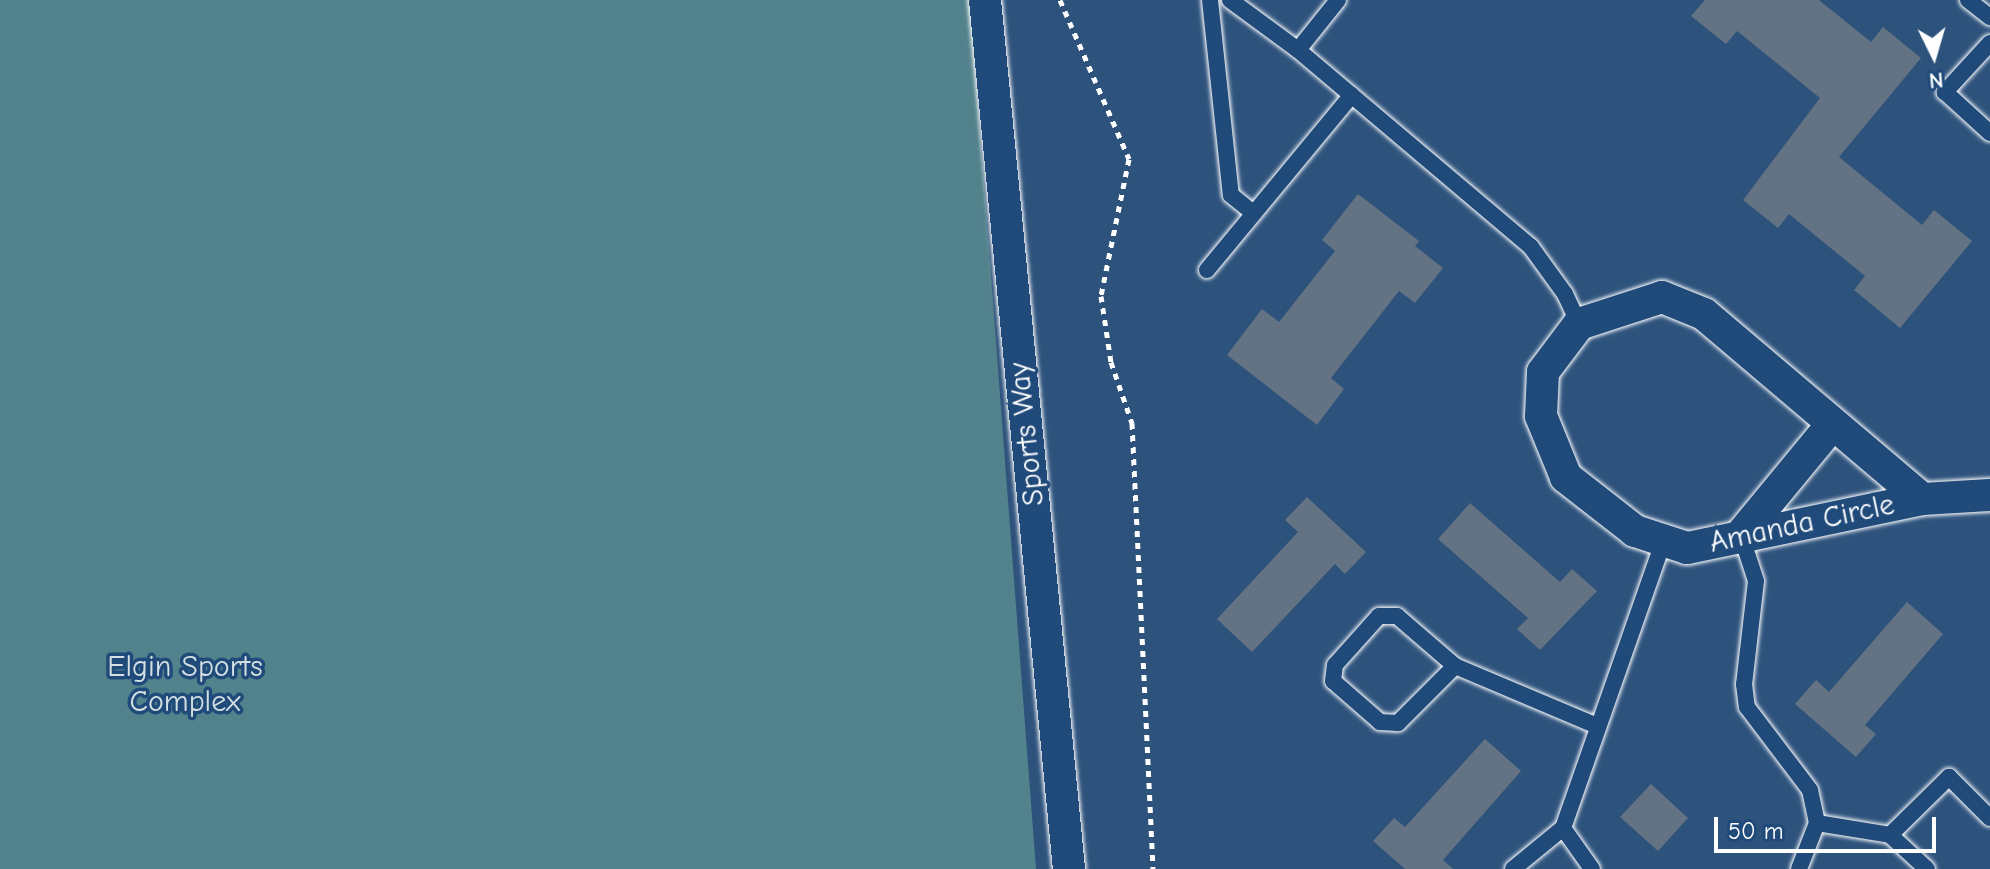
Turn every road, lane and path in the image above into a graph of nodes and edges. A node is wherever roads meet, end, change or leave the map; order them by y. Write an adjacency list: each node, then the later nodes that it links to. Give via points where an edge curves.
1 (985, 0): 26 (street, Sports Way)
2 (1060, 0): 27 (path, via 1129,159 1101,296 1111,362 1132,423)
3 (1210, 0): 12 (lane, via 1231,195)
4 (1230, 0): 9 (lane)
5 (1338, 0): 9 (lane)
6 (1968, 0): 7 (lane)
7 (1990, 17)
8 (1990, 43): 11 (lane, via 1945,92)
9 (1298, 50): 10 (lane)
10 (1352, 95): 12 (lane); 14 (lane, via 1531,247)
11 (1990, 133)
12 (1253, 213): 13 (lane)
13 (1207, 270)
14 (1579, 324): 15 (street, Amanda Circle, via 1662,297 1704,314); 19 (street, Amanda Circle, via 1543,372 1541,416 1566,477 1635,531)
15 (1831, 426): 17 (street, Amanda Circle); 18 (street)
16 (1990, 495): 17 (street)
17 (1922, 499): 18 (street, Amanda Circle)
18 (1741, 535): 19 (street, Amanda Circle, via 1687,548); 23 (lane, via 1756,581 1744,684 1747,707 1810,790)
19 (1664, 540): 21 (lane)
20 (1455, 666): 20 (lane, via 1397,616 1379,616 1335,665 1333,681 1380,722 1398,723); 21 (lane)
21 (1597, 726): 24 (lane)
22 (1990, 818): 25 (lane, via 1949,777)
23 (1817, 823): 25 (lane); 30 (lane)
24 (1563, 828): 28 (lane); 29 (lane)
25 (1890, 835): 31 (lane)
26 (1069, 869)
27 (1153, 869)
28 (1513, 869)
29 (1592, 869)
30 (1799, 869)
31 (1927, 869)

